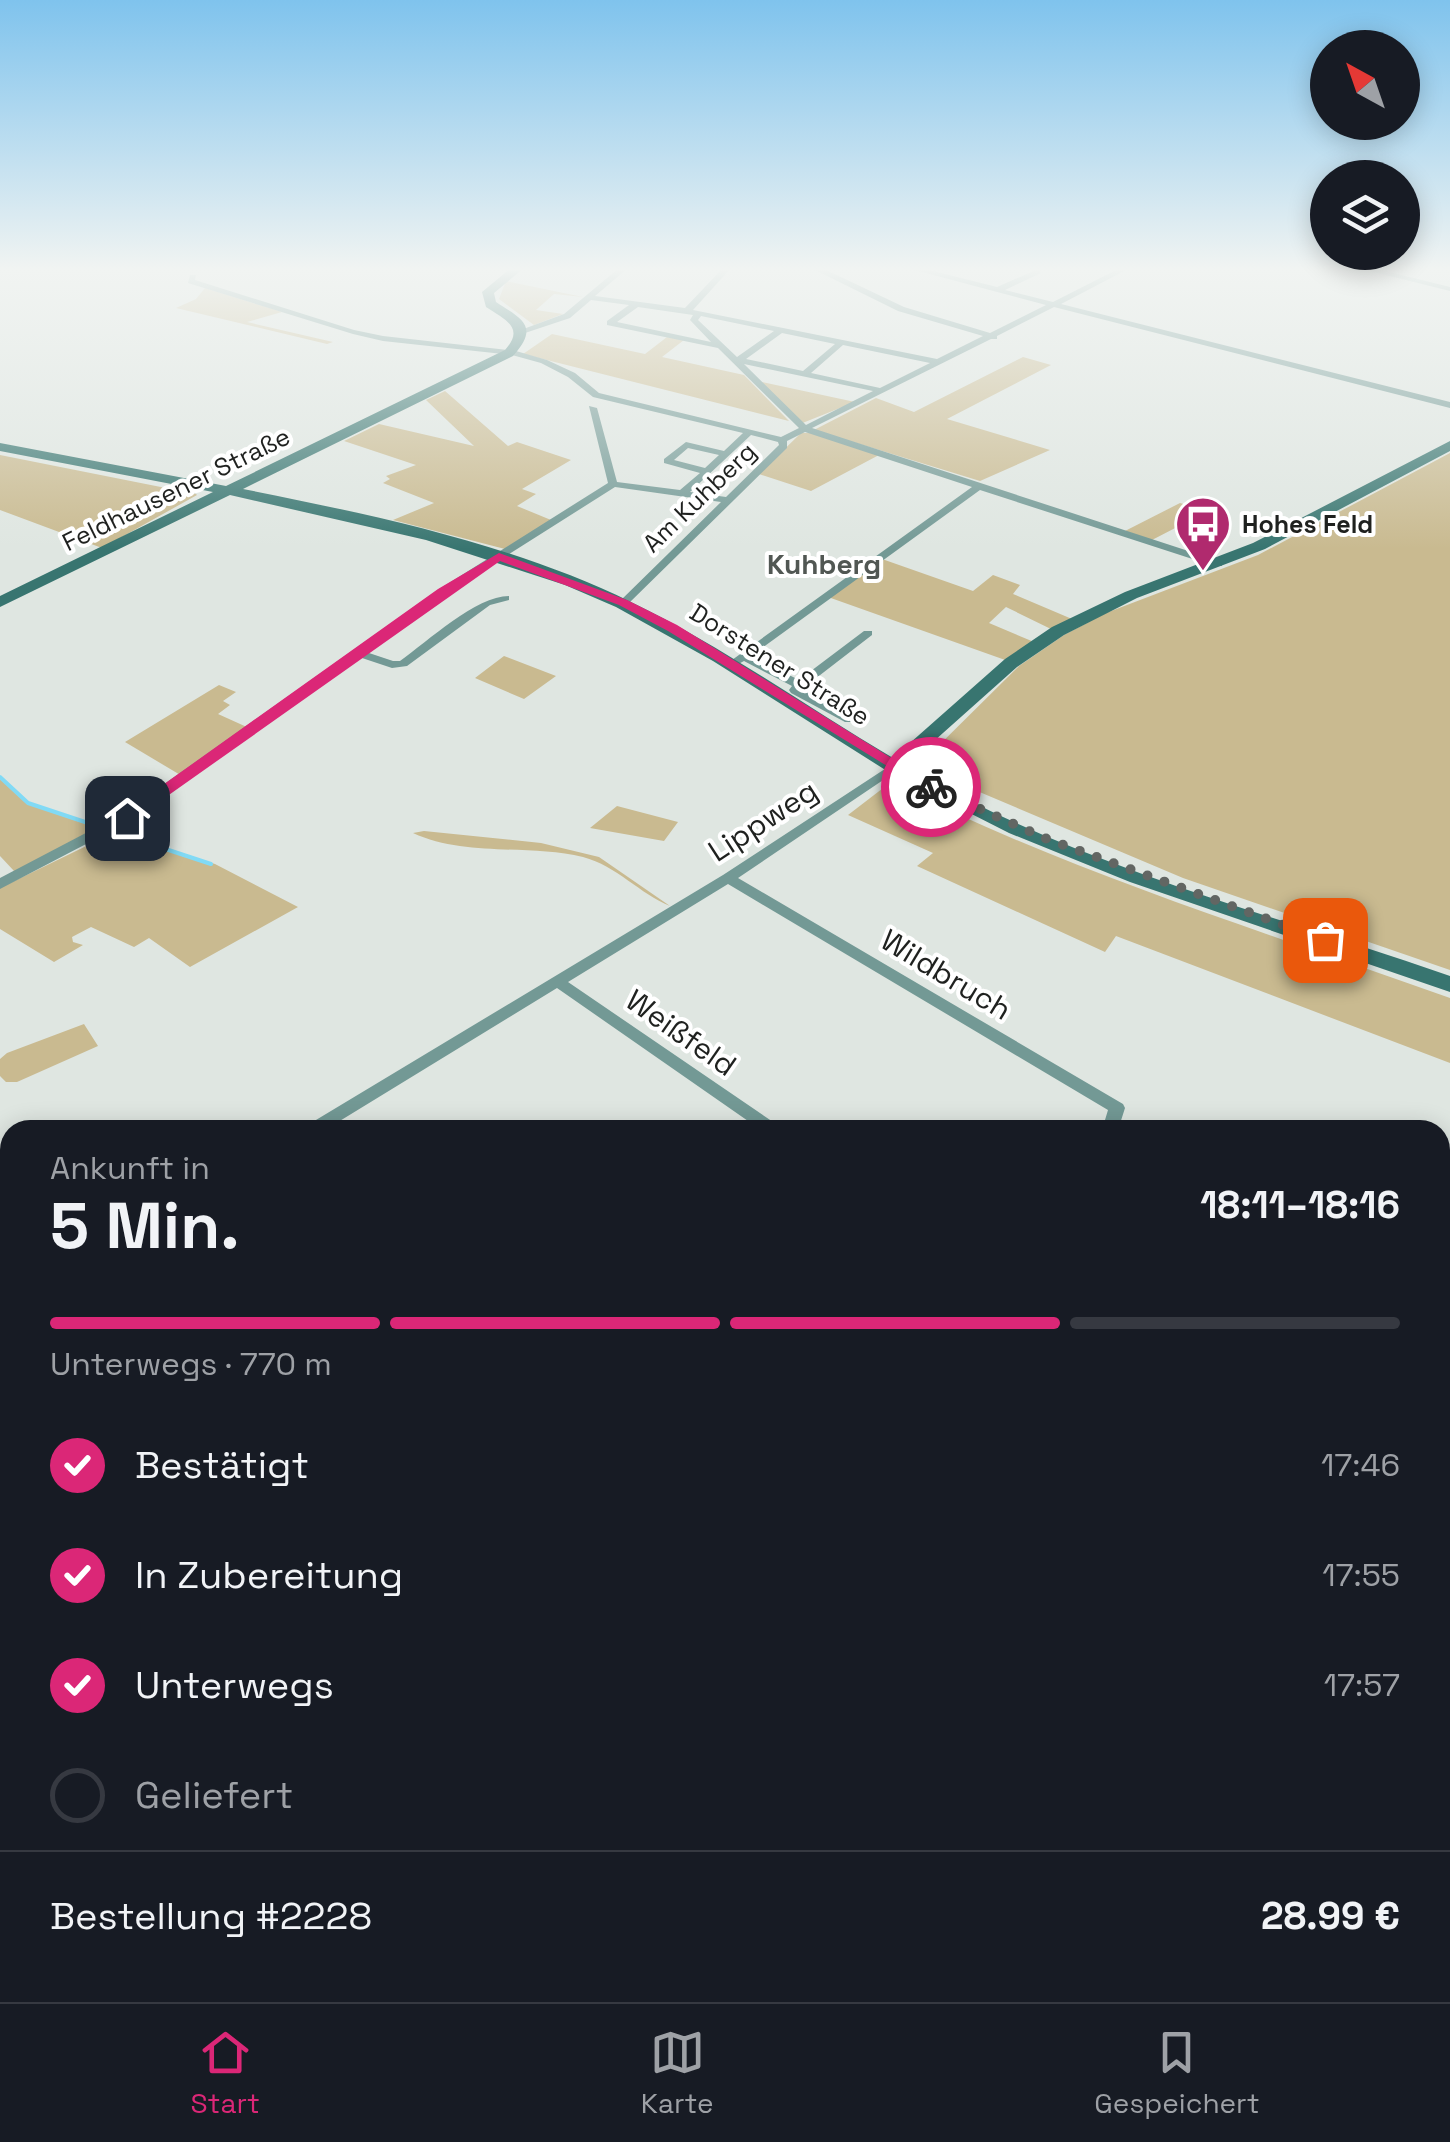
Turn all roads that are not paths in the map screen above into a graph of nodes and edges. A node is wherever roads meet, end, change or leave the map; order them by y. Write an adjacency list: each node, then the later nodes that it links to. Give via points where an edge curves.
1 (490, 361): 22 (main road, Feldhausener Straße)
2 (536, 361): 11 (street, via 572,374)
3 (738, 361): 13 (street)
4 (747, 361): 8 (street)
5 (820, 361): 8 (street)
6 (1275, 361): 12 (street)
7 (938, 362): 9 (street, Am Kuhberg)
8 (805, 374): 9 (street)
9 (884, 391): 13 (street, Am Kuhberg)
10 (617, 401): 11 (street); 11 (street); 14 (street)
11 (594, 404): 20 (street)
12 (1450, 406)
13 (805, 430): 15 (street, Am Kuhberg); 21 (street)
14 (748, 434): 15 (street); 18 (street)
15 (782, 440): 24 (street, Am Kuhberg, via 784,446)
16 (1450, 444): 26 (main road, Lippweg)
17 (0, 448): 22 (main road, Dorstener Straße)
18 (726, 454): 19 (street); 19 (street, via 688,444 667,459)
19 (704, 471): 23 (street)
20 (613, 484): 23 (street); 25 (street)
21 (979, 486): 26 (street); 32 (street)
22 (227, 492): 25 (main road, Dorstener Straße); 28 (main road, Feldhausener Straße)
23 (683, 493): 24 (street)
24 (728, 500): 29 (street, Am Kuhberg)
25 (499, 556): 29 (main road, Dorstener Straße); 31 (street)
26 (1218, 564): 35 (main road, Lippweg, via 1131,595 1058,631 1011,662)
27 (506, 598): 31 (street, via 486,603 403,664)
28 (0, 602)
29 (623, 602): 32 (main road, Dorstener Straße)
30 (868, 633): 33 (street)
31 (359, 653): 37 (street, via 127,818)
32 (738, 661): 33 (street); 35 (main road, Dorstener Straße)
33 (800, 685): 34 (street, via 795,690)
34 (850, 719)
35 (894, 767): 36 (street, Lippweg); 39 (main road, Dorstener Straße, via 1047,839)
36 (728, 878): 38 (street, Lippweg); 42 (street, Wildbruch, via 1117,1108)
37 (0, 884)
38 (557, 981): 40 (street, Lippweg); 41 (street, Weißfeld)
39 (1450, 984)
40 (328, 1120)
41 (759, 1120)
42 (1113, 1120)

